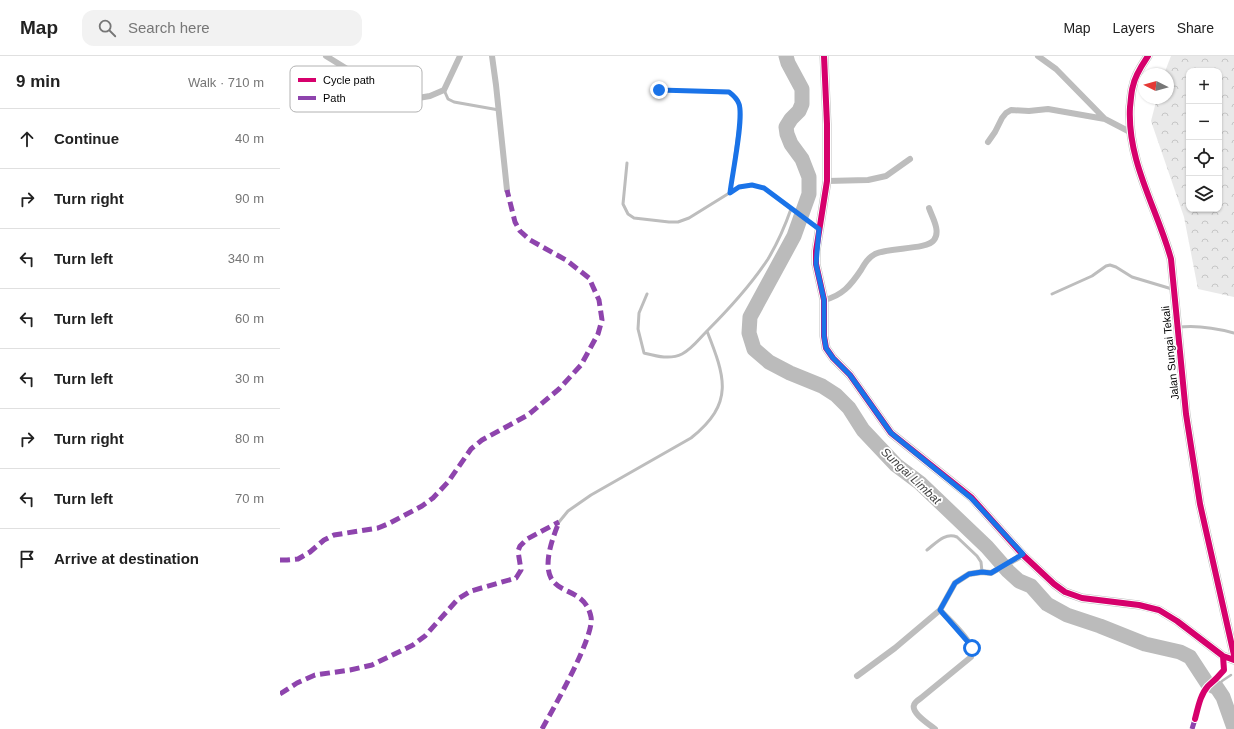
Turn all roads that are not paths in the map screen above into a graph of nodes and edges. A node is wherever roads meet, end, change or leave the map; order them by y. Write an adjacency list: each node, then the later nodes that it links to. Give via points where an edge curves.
1 (326, 56): 7 (street)
2 (460, 56): 8 (street)
3 (492, 56): 11 (street)
4 (824, 56): 17 (street)
5 (1038, 56): 12 (street, via 1056,69)
6 (1148, 56): 13 (street, Jalan Sungai Tekali, via 1133,85)
7 (342, 66)
8 (444, 90): 10 (street); 11 (lane, via 448,99 454,102)
9 (659, 90): 19 (lane, via 729,92 737,99 740,105 740,118)
10 (422, 97)
11 (499, 110): 18 (street)
12 (1105, 120): 13 (street); 14 (street, via 1048,109 1011,110 1002,118)
13 (1130, 132): 23 (street, Jalan Sungai Tekali, via 1138,170 1167,243)
14 (988, 142)
15 (910, 159): 17 (street, via 886,176 868,180)
16 (627, 163): 19 (lane, via 624,204 628,214 634,218 678,222)
17 (827, 182): 22 (street)
18 (507, 190)
19 (730, 193): 21 (lane, via 739,187 752,185 764,188)
20 (929, 208): 26 (street, via 937,229 933,242 926,246 890,249 875,254 868,259 843,292 834,298)
21 (791, 209): 22 (lane); 28 (lane, via 769,258)
22 (819, 229): 26 (street, via 816,264)
23 (1174, 290): 25 (lane, via 1132,277 1110,265); 27 (street, Jalan Sungai Tekali)
24 (647, 294): 28 (lane, via 638,318 644,353 660,357 682,354)
25 (1052, 294)
26 (824, 300): 32 (street, via 826,348 850,375 891,433 971,498)
27 (1177, 327): 29 (lane, via 1206,327); 35 (street, Jalan Sungai Tekali, via 1186,414 1200,504)
28 (707, 331): 30 (lane, via 724,385 722,398 705,428 692,438 591,495 568,511)
29 (1234, 333)
30 (559, 522)
31 (927, 550): 33 (lane, via 946,536 953,535 977,556 981,562)
32 (1023, 554): 33 (street, via 991,573); 36 (street, via 1065,592 1082,598 1140,605 1159,610 1168,614 1222,656)
33 (982, 572): 34 (street, via 969,574 955,583)
34 (940, 610): 37 (street); 38 (street, via 968,642 972,653 971,657 914,704 915,713)
35 (1234, 655)
36 (1234, 660)
37 (857, 676)
38 (935, 729)

